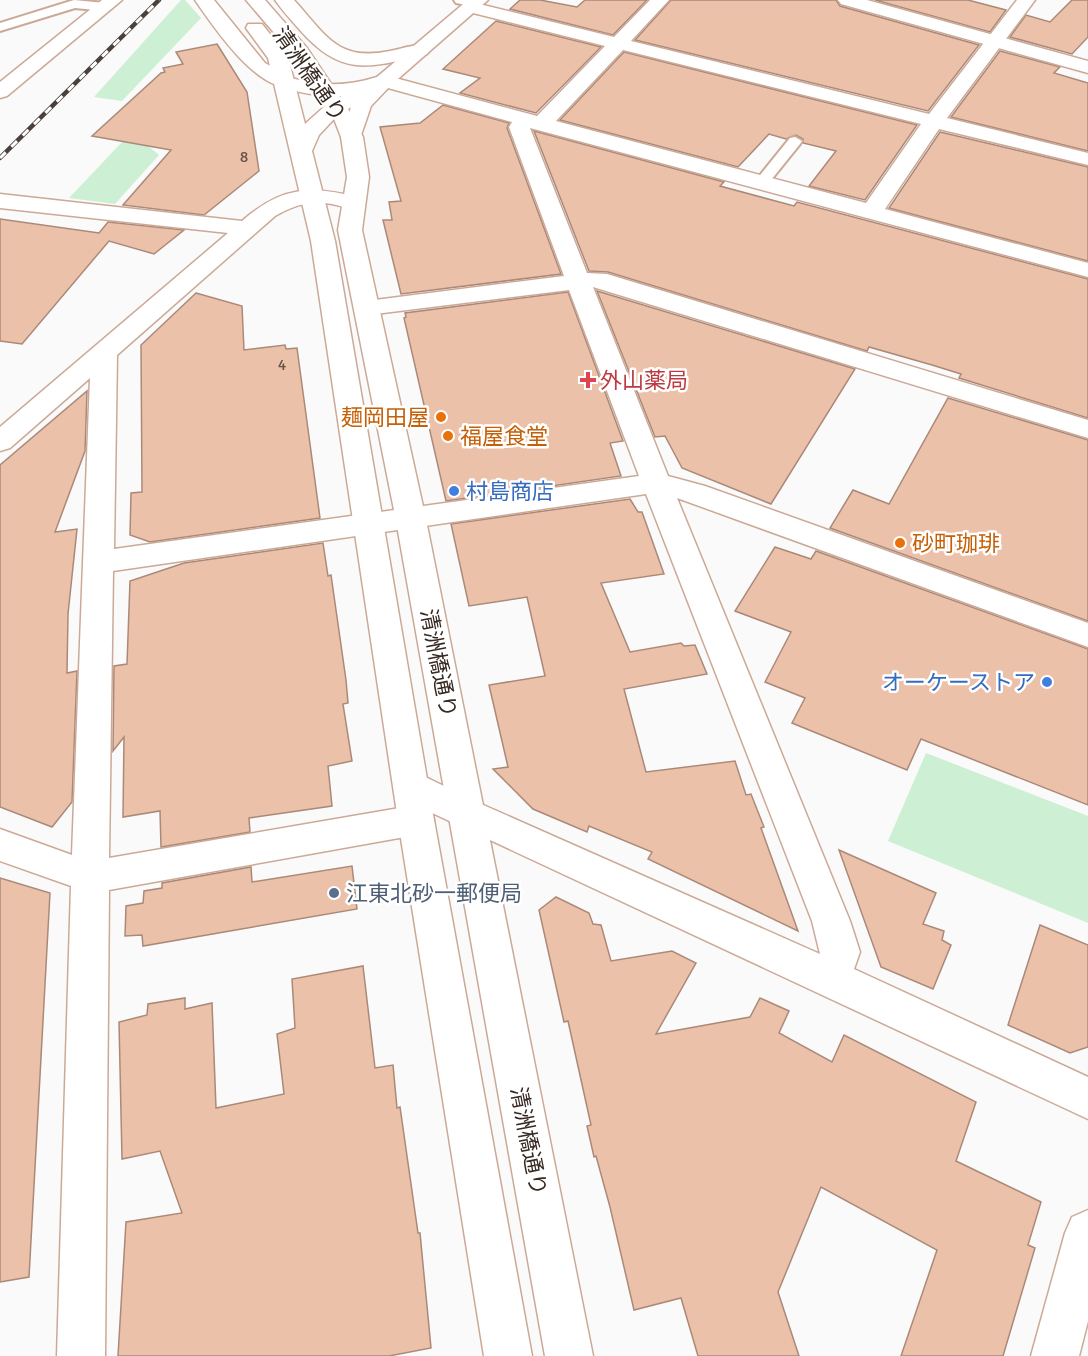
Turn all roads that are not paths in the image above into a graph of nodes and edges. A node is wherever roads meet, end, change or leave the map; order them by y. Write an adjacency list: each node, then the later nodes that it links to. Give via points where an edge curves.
1 (204, 0): 17 (street, via 258,67)
2 (233, 0): 17 (street, 清洲橋通り, via 278,57)
3 (255, 0): 14 (street, 清洲橋通り)
4 (284, 0): 13 (street, via 342,56 373,59)
5 (660, 0): 12 (street)
6 (847, 0): 11 (street)
7 (1026, 0): 11 (street)
8 (109, 3): 10 (lane, via 74,4); 18 (street)
9 (472, 3): 12 (street); 13 (street)
10 (0, 27)
11 (996, 41): 15 (street); 21 (street)
12 (620, 43): 20 (street); 21 (street)
13 (420, 50): 16 (street)
14 (300, 52): 16 (street, via 333,75); 19 (street, 清洲橋通り)
15 (1088, 67)
16 (384, 81): 19 (street); 20 (street); 22 (street, via 362,104)
17 (285, 82): 19 (street); 24 (street, 清洲橋通り)
18 (0, 92)
19 (331, 100): 22 (street, 清洲橋通り); 24 (street)
20 (534, 121): 26 (street); 33 (street, via 519,127)
21 (934, 121): 25 (street); 30 (street)
22 (352, 137): 29 (street, 清洲橋通り, via 358,177)
23 (795, 141): 26 (lane)
24 (302, 150): 27 (street, 清洲橋通り)
25 (1088, 159)
26 (762, 182): 30 (street)
27 (312, 195): 29 (street); 31 (street, via 285,200); 40 (street, 清洲橋通り, via 323,241)
28 (0, 201): 31 (street)
29 (353, 203): 34 (street, 清洲橋通り, via 350,230)
30 (872, 211): 32 (street)
31 (247, 228): 35 (street)
32 (1088, 270)
33 (579, 281): 34 (street); 36 (street, via 607,281); 38 (street)
34 (367, 308): 39 (street, 清洲橋通り)
35 (104, 350): 37 (street); 41 (street)
36 (1088, 429)
37 (0, 442)
38 (658, 483): 39 (street); 42 (street); 47 (street, via 831,921 840,952)
39 (411, 519): 40 (street); 44 (street, 清洲橋通り)
40 (368, 525): 41 (street); 43 (street, 清洲橋通り)
41 (99, 562): 46 (street)
42 (1088, 635)
43 (414, 803): 44 (street); 46 (street); 51 (street, 清洲橋通り)
44 (468, 815): 47 (street); 52 (street, 清洲橋通り)
45 (0, 845): 46 (street)
46 (90, 877): 50 (street)
47 (831, 978): 48 (street)
48 (1088, 1098)
49 (1088, 1233): 53 (street)
50 (81, 1356)
51 (508, 1356)
52 (569, 1356)
53 (1055, 1356)

